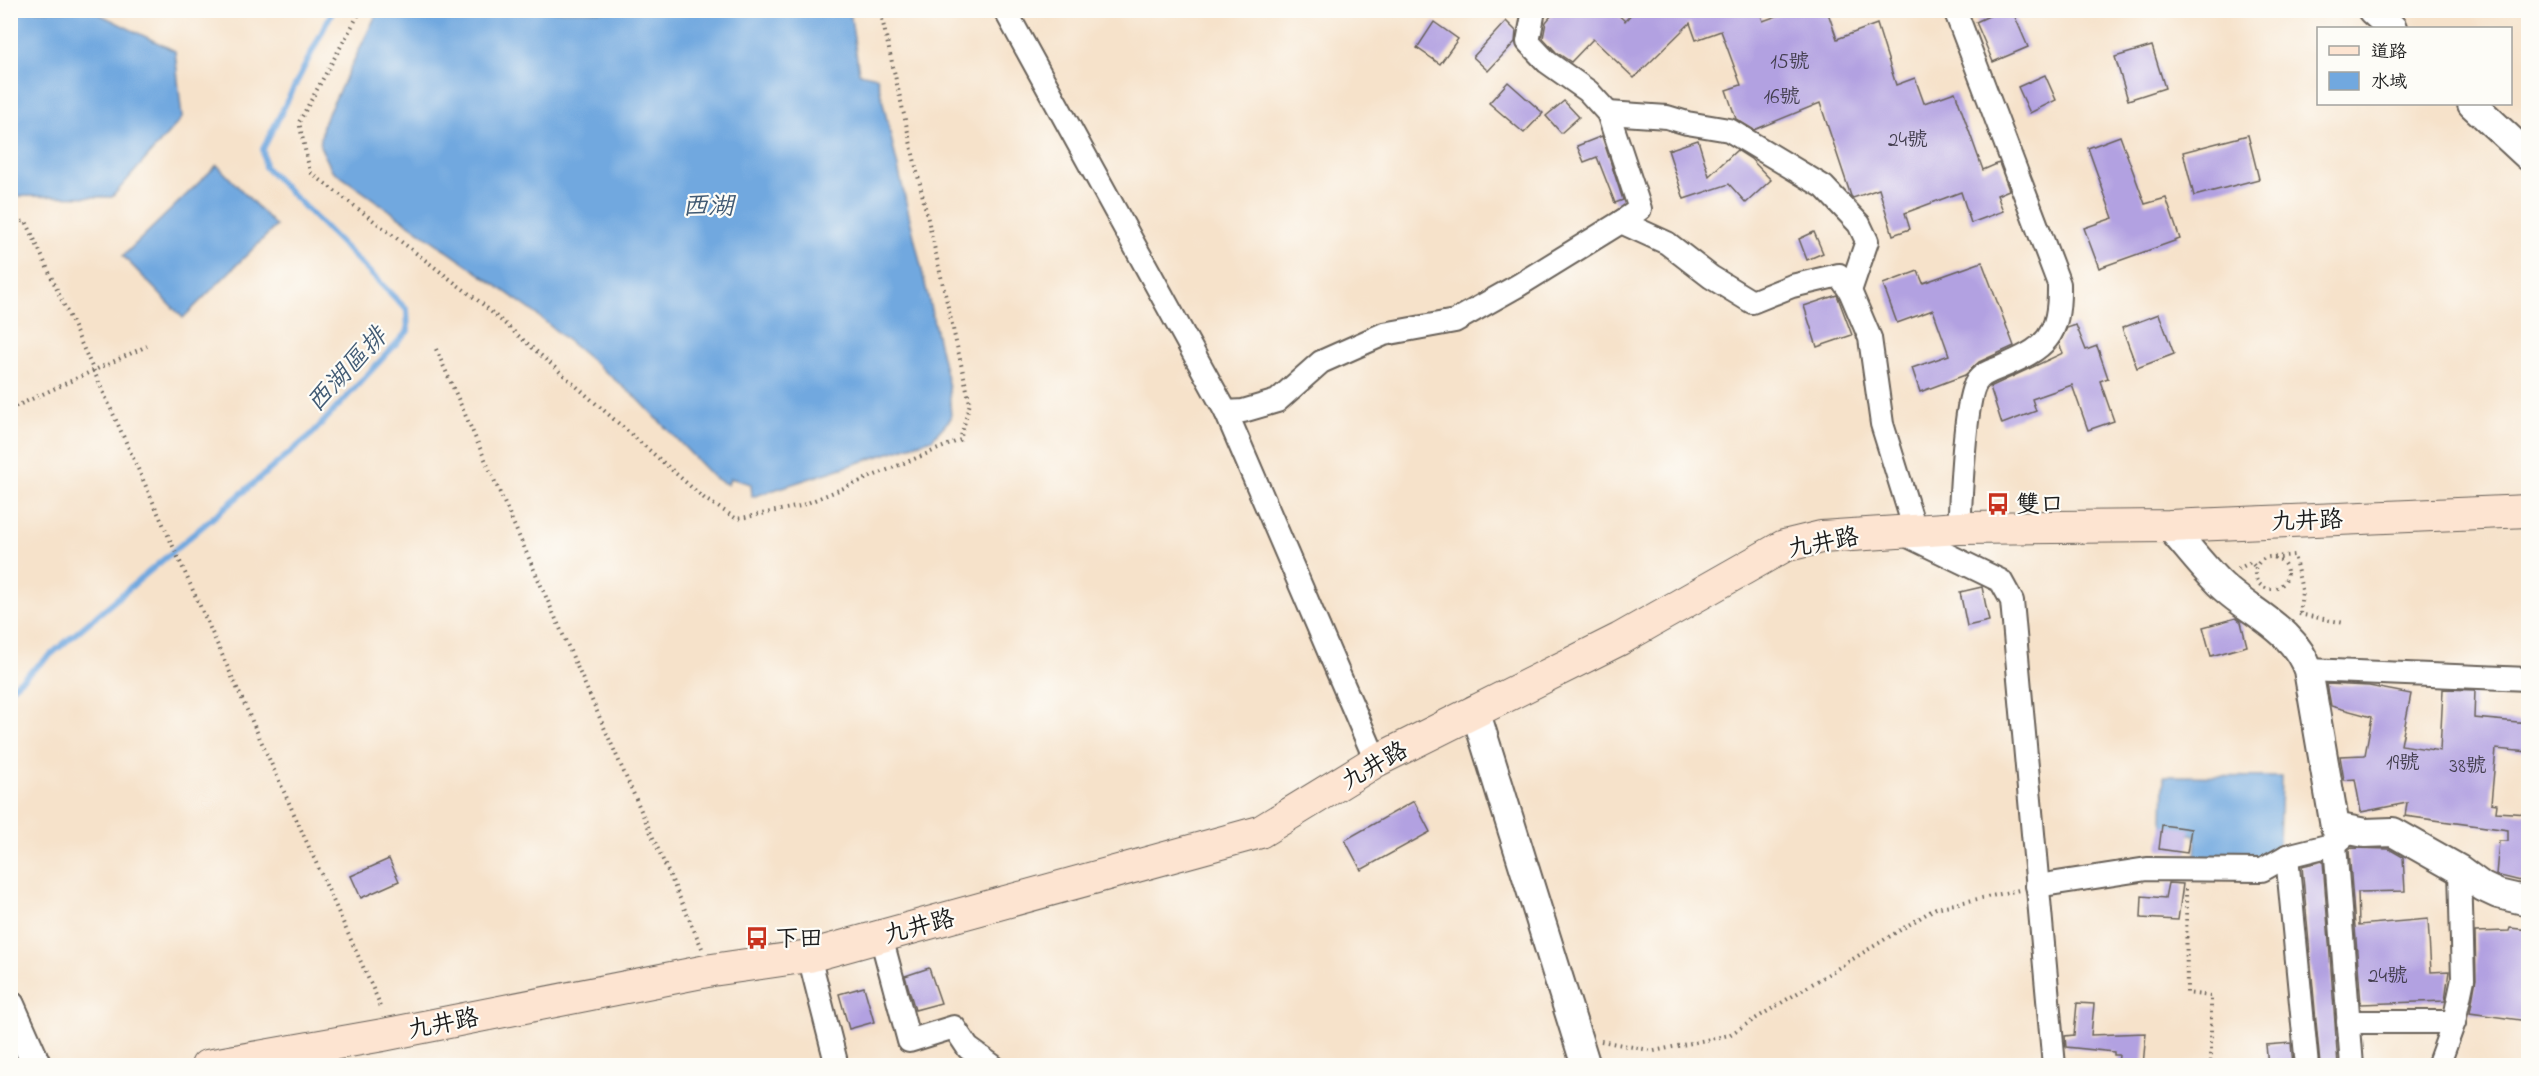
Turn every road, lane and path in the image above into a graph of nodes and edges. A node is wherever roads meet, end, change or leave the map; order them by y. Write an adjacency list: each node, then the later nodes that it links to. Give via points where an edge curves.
1 (361, 10): 2 (path, via 298,122 310,172 480,302 705,499 737,519 800,506 960,440 970,403)
2 (880, 10)
3 (1005, 10): 18 (street)
4 (1534, 10): 9 (street, via 1528,42 1547,62 1588,91)
5 (1955, 10): 21 (street, via 2060,284 2060,310 2050,335 2035,352 1985,373 1976,383 1970,405)
6 (2372, 10): 7 (street)
7 (2391, 27)
8 (2473, 105): 10 (street)
9 (1608, 113): 11 (street, via 1640,209); 13 (street, via 1667,117 1730,130 1824,187 1859,224 1867,241)
10 (2529, 156)
11 (1621, 222): 13 (street, via 1667,243 1752,302 1792,286 1839,275); 18 (street, via 1455,321 1384,334 1321,362 1277,401)
12 (10, 223): 16 (path, via 26,221)
13 (1850, 291): 22 (street, via 1870,338 1882,424)
14 (147, 346): 16 (path)
15 (436, 349): 38 (path)
16 (94, 371): 17 (path); 42 (path, via 379,1002)
17 (10, 409)
18 (1226, 412): 29 (street)
19 (2529, 511): 20 (main road, 九井路)
20 (2169, 526): 21 (main road, 九井路); 26 (street, via 2220,584 2277,628)
21 (1959, 528): 22 (main road, 九井路)
22 (1907, 530): 28 (main road, 九井路, via 1821,537 1784,546 1620,639); 34 (street, via 2001,581 2012,602)
23 (2274, 557): 23 (path, via 2263,560 2255,573 2259,583 2268,589 2278,587 2286,579 2285,566); 24 (path, via 2294,555 2302,590)
24 (2299, 614): 25 (path); 26 (path, via 2311,639)
25 (2344, 624)
26 (2305, 661): 27 (street); 30 (street, via 2335,827)
27 (2529, 679)
28 (1475, 710): 29 (main road, 九井路); 43 (street)
29 (1376, 761): 36 (main road, 九井路, via 1260,832)
30 (2343, 838): 31 (street); 33 (street, via 2393,832); 40 (street)
31 (2287, 856): 32 (street, via 2262,870); 51 (street)
32 (2186, 869): 34 (street, via 2147,869); 50 (path, via 2187,993 2211,996)
33 (2460, 870): 35 (street, via 2498,894); 41 (street, via 2463,979)
34 (2037, 886): 43 (path, via 1936,908 1729,1035 1654,1051); 49 (street)
35 (2529, 901)
36 (880, 937): 37 (main road, 九井路); 47 (street, via 909,1041 954,1027 968,1048)
37 (809, 956): 38 (main road, 九井路); 46 (street)
38 (712, 970): 42 (main road, 九井路)
39 (10, 1005): 44 (street)
40 (2348, 1022): 41 (street); 52 (street)
41 (2454, 1022): 53 (street)
42 (383, 1035): 45 (main road, 九井路)
43 (1577, 1037): 48 (street)
44 (37, 1065)
45 (207, 1065)
46 (837, 1065)
47 (993, 1065)
48 (1586, 1065)
49 (2054, 1065)
50 (2211, 1065)
51 (2307, 1065)
52 (2352, 1065)
53 (2438, 1065)

